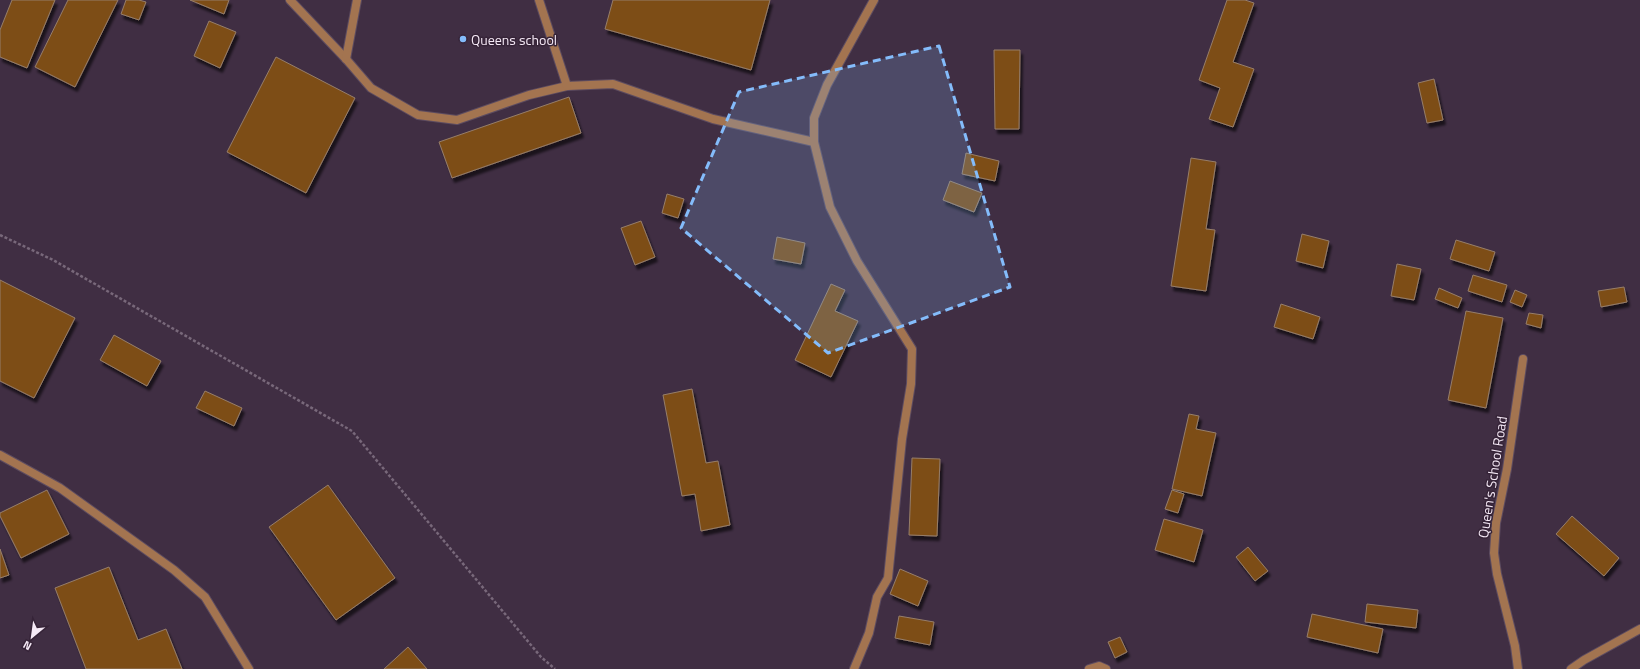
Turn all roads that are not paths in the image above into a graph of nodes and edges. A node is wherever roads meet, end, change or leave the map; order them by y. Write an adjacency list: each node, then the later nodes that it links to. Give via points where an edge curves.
1 (290, 0): 5 (street)
2 (357, 0): 5 (street)
3 (539, 0): 6 (street)
4 (874, 0): 7 (street, via 827,84 814,118)
5 (346, 59): 6 (street, via 371,88 418,115 457,120 529,95)
6 (568, 86): 7 (street, via 612,84 713,119)
7 (814, 142): 12 (street, via 830,207 861,268 912,349 911,384 902,439 888,578 877,597 869,633)
8 (1523, 359): 15 (street, Queen's School Road, via 1507,469 1496,523 1494,553)
9 (0, 455): 11 (street, via 60,488 174,570 205,597)
10 (1640, 629): 16 (street)
11 (249, 669)
12 (854, 669)
13 (1089, 669): 14 (street, via 1099,666)
14 (1106, 669)
15 (1518, 669)
16 (1571, 669)

